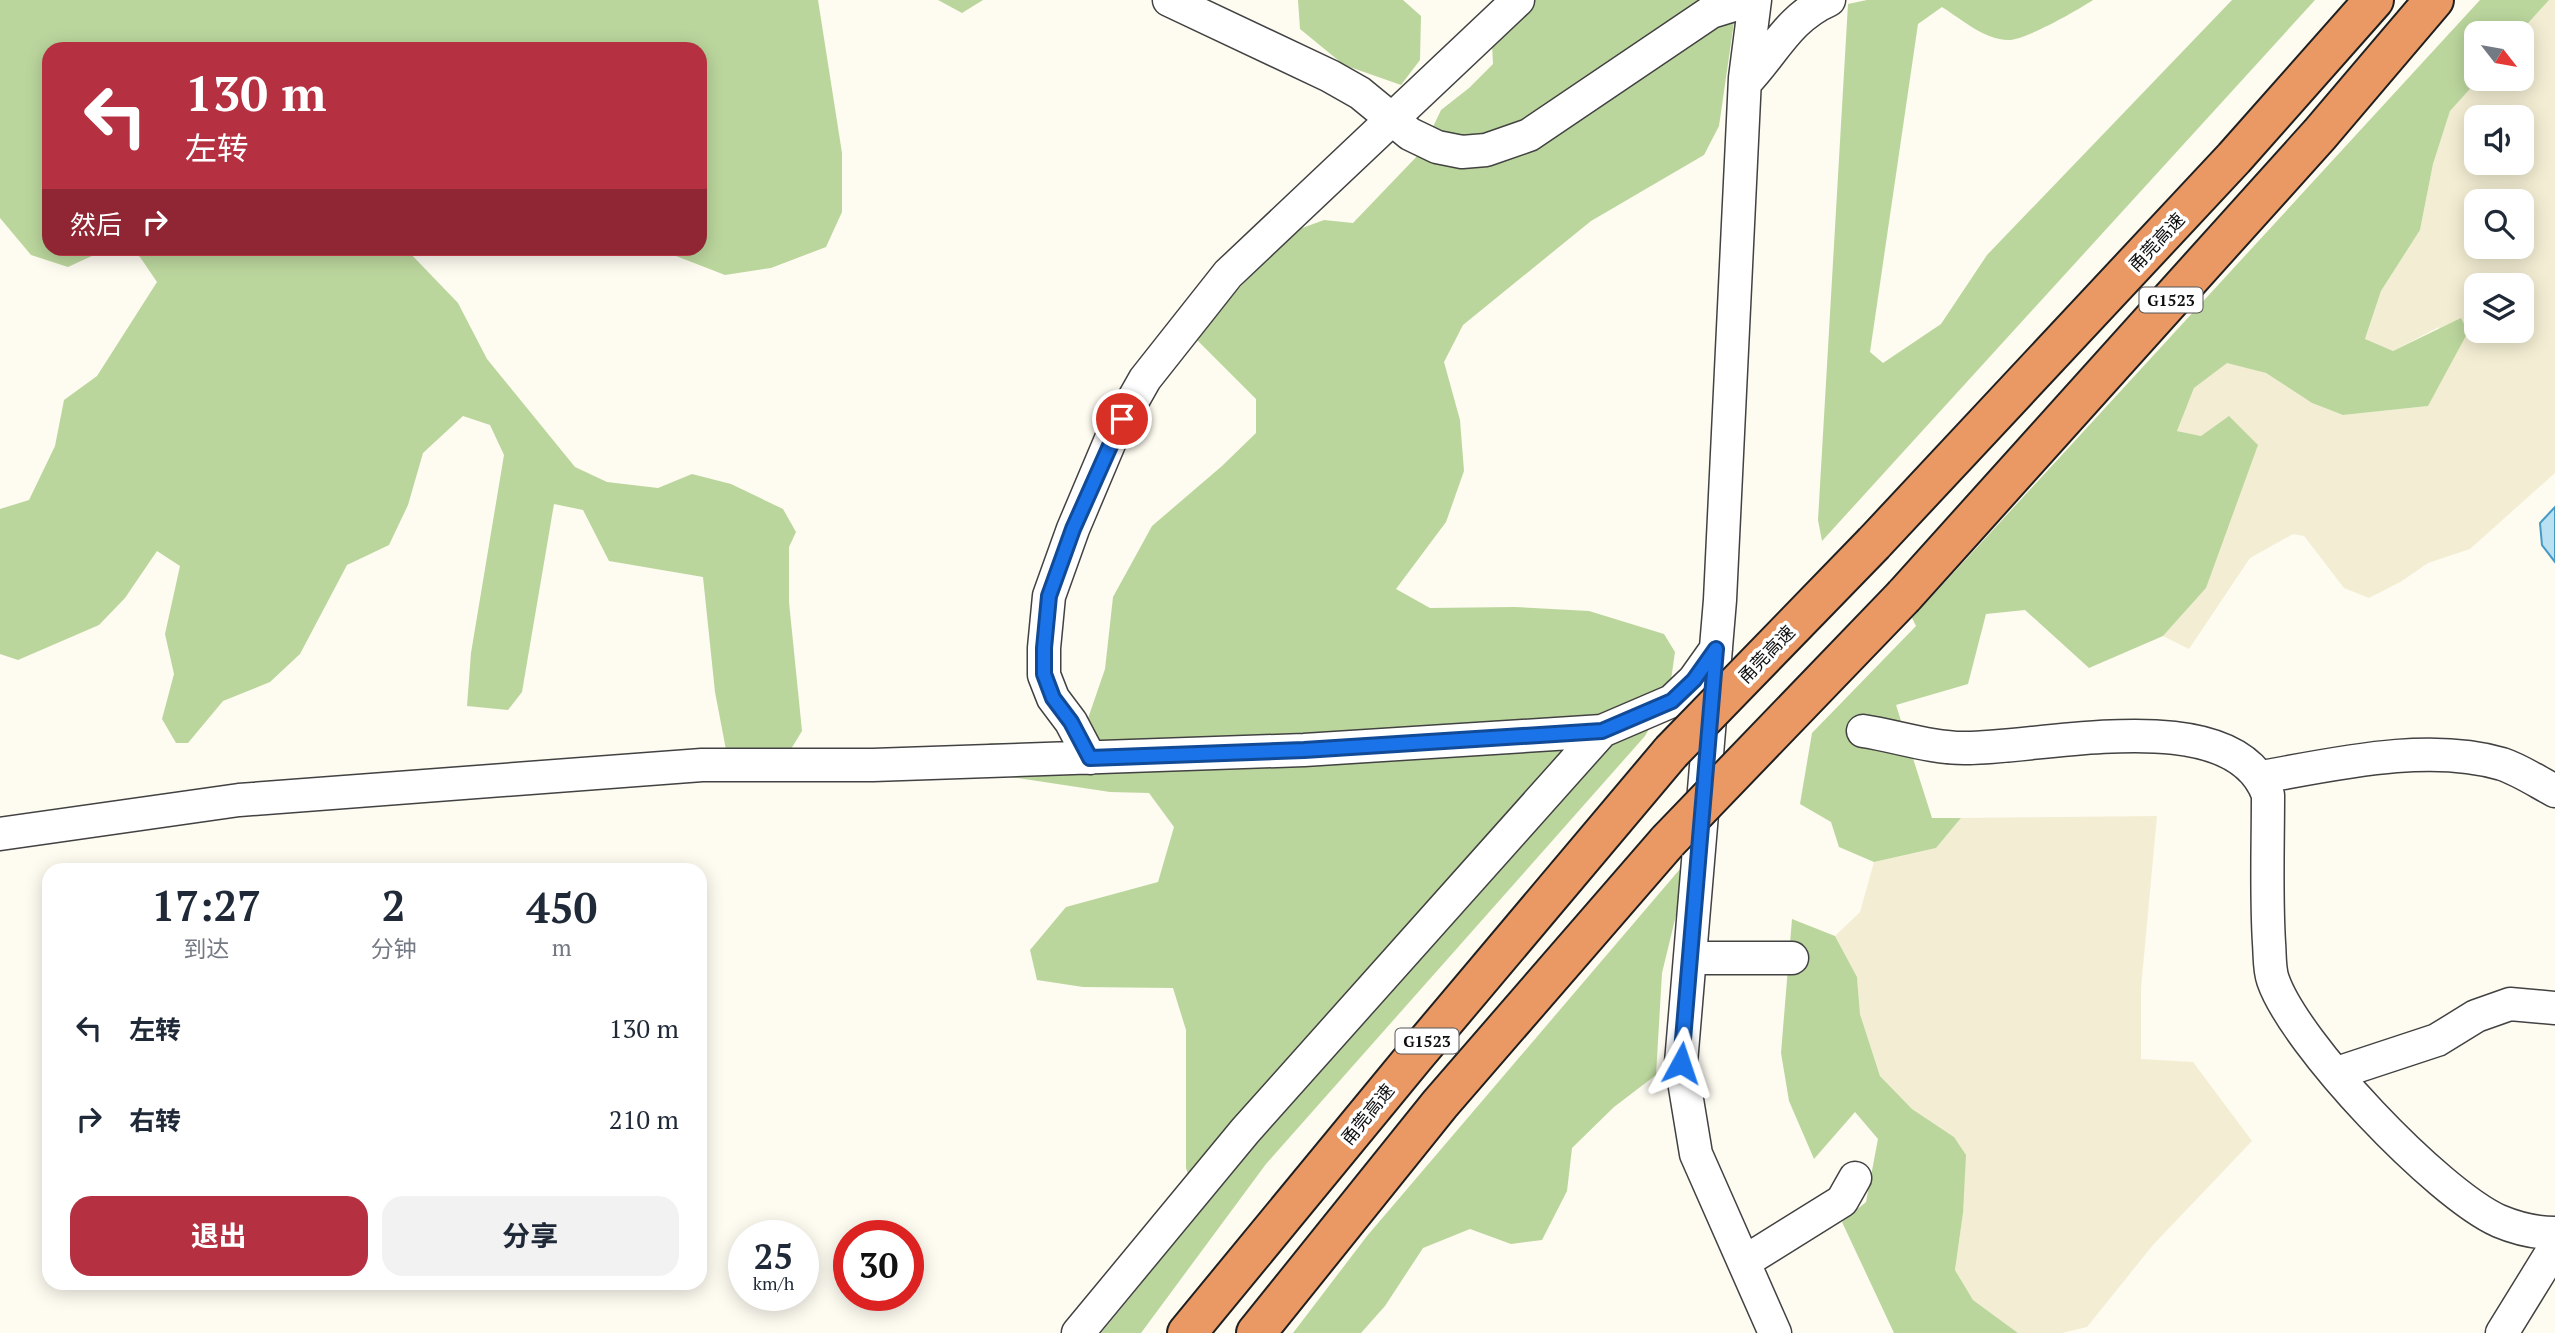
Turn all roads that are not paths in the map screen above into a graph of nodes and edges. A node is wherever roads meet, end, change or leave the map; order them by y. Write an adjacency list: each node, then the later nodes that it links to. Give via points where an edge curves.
1 (1169, 0): 8 (street, via 1330,76)
2 (1518, 0): 8 (street)
3 (1752, 0): 7 (street); 8 (street, via 1711,12 1529,135 1486,150 1462,152 1437,146 1410,134)
4 (1829, 0): 7 (street, via 1798,18)
5 (2374, 0): 25 (highway, 甬莞高速 / G1523, bridge, via 2234,158 1874,543 1671,752)
6 (2434, 0): 26 (highway, G1523, bridge, via 2320,134 1904,596 1668,841 1440,1104)
7 (1745, 83): 9 (street)
8 (1394, 120): 12 (street, via 1228,274 1145,379 1111,439 1049,596 1044,648 1044,674 1053,698)
9 (1716, 649): 10 (street, via 1672,701); 16 (street)
10 (1602, 731): 12 (street, via 1318,750); 24 (street, via 1245,1131)
11 (1863, 731): 13 (street, via 1963,748 2072,738 2172,737 2215,746)
12 (1090, 758): 15 (street, via 702,765 239,800)
13 (2262, 777): 14 (street, via 2363,759 2432,755 2502,764); 19 (street, via 2268,795 2272,978 2286,1010)
14 (2555, 790)
15 (0, 834)
16 (1690, 958): 17 (street); 23 (street, via 1681,1063 1696,1154)
17 (1792, 958)
18 (2555, 1008): 19 (street, via 2510,1004 2437,1040)
19 (2337, 1073): 21 (street, via 2366,1110 2460,1195 2497,1220 2530,1233)
20 (1855, 1178): 23 (street, via 1842,1201)
21 (2555, 1233)
22 (2555, 1247): 28 (street)
23 (1744, 1262): 27 (street)
24 (1078, 1333)
25 (1187, 1333)
26 (1256, 1333)
27 (1774, 1333)
28 (2502, 1333)

